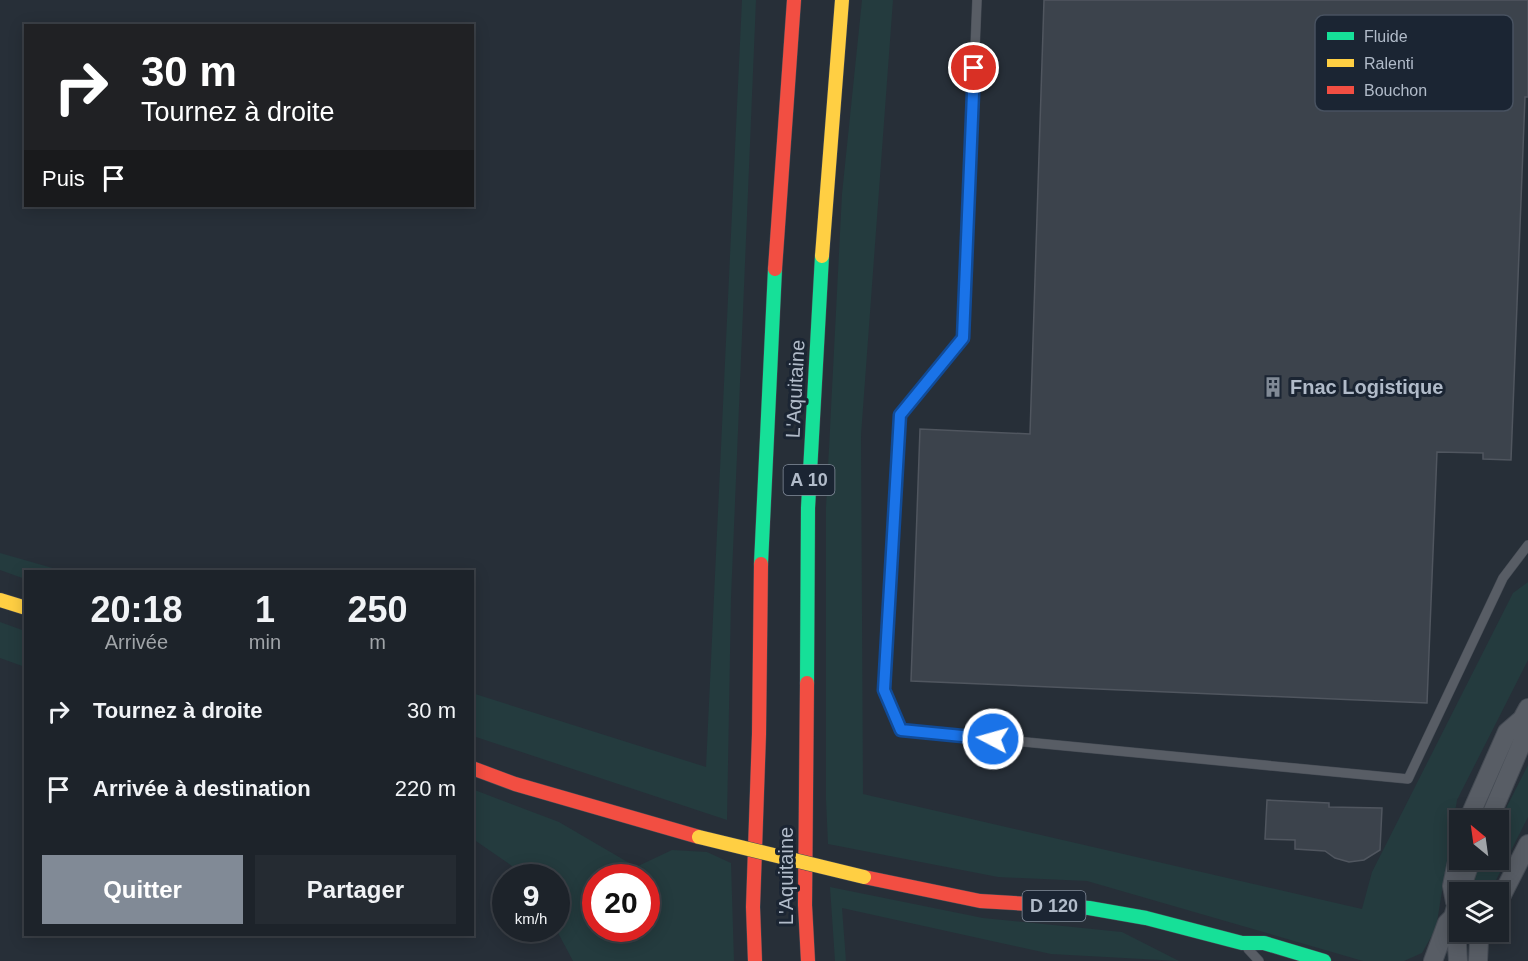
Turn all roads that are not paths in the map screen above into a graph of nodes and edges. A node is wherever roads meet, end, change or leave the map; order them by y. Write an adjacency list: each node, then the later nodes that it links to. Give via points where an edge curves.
1 (794, 0): 17 (main road, L'Aquitaine / A 10, via 771,318 761,551)
2 (842, 0): 18 (main road, L'Aquitaine / A 10, via 808,508)
3 (977, 0): 4 (lane, via 963,338 900,415 884,690 901,730 1408,779 1503,578)
4 (1528, 545)
5 (0, 600): 6 (main road)
6 (24, 607)
7 (1525, 713): 9 (street, via 1507,732); 10 (street, via 1524,738)
8 (474, 769): 16 (main road, D 120, bridge, via 699,837 864,877 980,901 1110,912)
9 (1472, 810)
10 (1493, 810)
11 (1528, 844): 12 (street)
12 (1509, 882)
13 (1449, 919): 22 (street)
14 (1457, 942): 23 (street)
15 (1479, 942): 24 (street)
16 (1242, 943): 19 (lane); 20 (main road, D 120); 21 (main road, via 1264,944)
17 (755, 961)
18 (808, 961)
19 (1259, 961)
20 (1277, 961)
21 (1324, 961)
22 (1433, 961)
23 (1458, 961)
24 (1478, 961)

